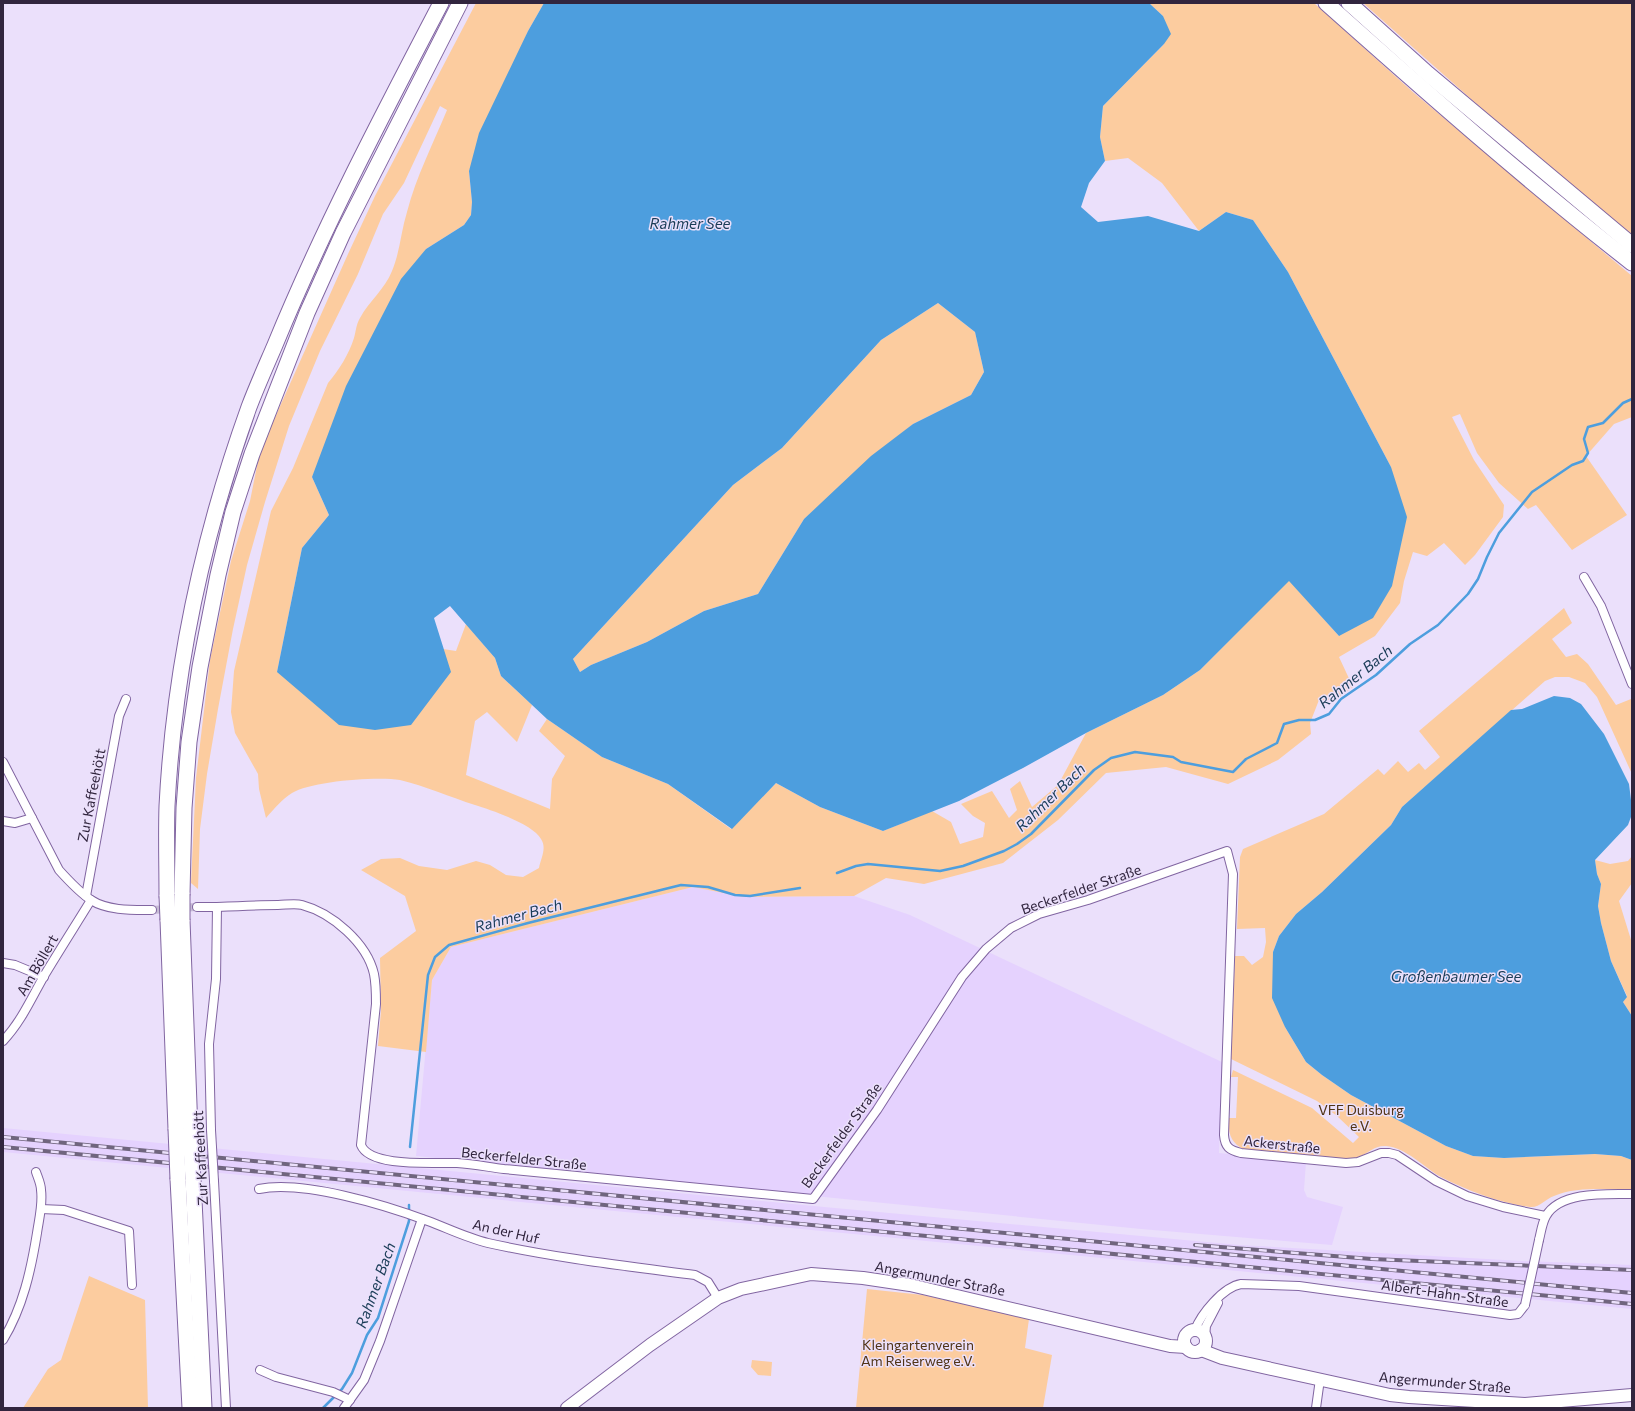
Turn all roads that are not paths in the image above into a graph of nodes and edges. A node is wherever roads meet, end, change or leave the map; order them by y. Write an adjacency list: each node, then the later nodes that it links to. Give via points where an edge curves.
1 (429, 3): 8 (highway)
2 (441, 3): 8 (highway)
3 (460, 3): 7 (highway)
4 (466, 3): 7 (highway)
5 (1326, 3): 10 (highway, via 1525,176)
6 (1349, 3): 9 (highway, via 1428,74)
7 (445, 32): 18 (highway, via 306,313 252,454 236,505 215,590 200,667 189,742)
8 (398, 87): 18 (highway, via 315,249 250,405 223,486 201,570 183,663 173,738 168,806)
9 (1632, 245)
10 (1632, 263)
11 (1584, 577): 12 (street, via 1601,606)
12 (1632, 684)
13 (126, 699): 19 (street, Zur Kaffeehött, via 119,716)
14 (3, 762): 15 (street)
15 (32, 818): 16 (street, via 15,823); 19 (street, via 59,870)
16 (3, 821)
17 (1227, 851): 20 (street, Beckerfelder Straße, via 1088,900 1039,914 1011,928 986,949 962,977 877,1110 813,1199 458,1163 399,1162 369,1156 361,1145 376,987 374,972 364,951 336,922 301,905); 31 (street, Ackerstraße, via 1233,874 1224,1135 1224,1143 1228,1148 1241,1153 1346,1163 1368,1160 1381,1153 1389,1153 1397,1155 1436,1181 1467,1196)
18 (174, 895): 27 (highway, bridge)
19 (88, 898): 22 (street, via 101,905); 24 (street, Am Böllert)
20 (217, 907): 21 (street); 46 (street, Zur Kaffeehött, bridge, via 216,979 209,1044 211,1130)
21 (197, 908)
22 (152, 910)
23 (3, 963): 24 (street)
24 (44, 977): 25 (street, Am Böllert, via 25,1012)
25 (3, 1041)
26 (36, 1172): 30 (street, via 42,1189)
27 (185, 1179): 38 (highway); 45 (highway)
28 (259, 1190): 32 (street, An der Huf, via 273,1187 309,1190 353,1198)
29 (1632, 1194): 31 (street, via 1573,1198 1559,1203)
30 (41, 1209): 33 (street, via 64,1210 129,1231); 36 (street, via 22,1299)
31 (1546, 1216): 34 (street, Albert-Hahn-Straße, bridge, via 1524,1305 1518,1314 1510,1315 1299,1286 1241,1284 1234,1285)
32 (418, 1218): 35 (street, An der Huf, via 486,1243 695,1275 708,1282); 42 (street, via 380,1341 364,1380)
33 (132, 1286)
34 (1224, 1292): 37 (street); 37 (street, Albert-Hahn-Straße, via 1198,1320)
35 (718, 1298): 37 (main road, Angermunder Straße, via 741,1289 811,1274 863,1278 915,1286 1150,1340); 48 (main road, Angermunder Straße, via 650,1345)
36 (3, 1340)
37 (1196, 1341): 40 (main road, Angermunder Straße, via 1235,1360)
38 (188, 1368): 43 (highway); 44 (highway)
39 (260, 1370): 42 (street)
40 (1320, 1379): 41 (main road, Angermunder Straße, via 1390,1395 1507,1403); 49 (street)
41 (1632, 1395)
42 (347, 1398): 47 (street)
43 (183, 1408)
44 (190, 1408)
45 (204, 1408)
46 (226, 1408)
47 (344, 1408)
48 (567, 1408)
49 (1316, 1408)

